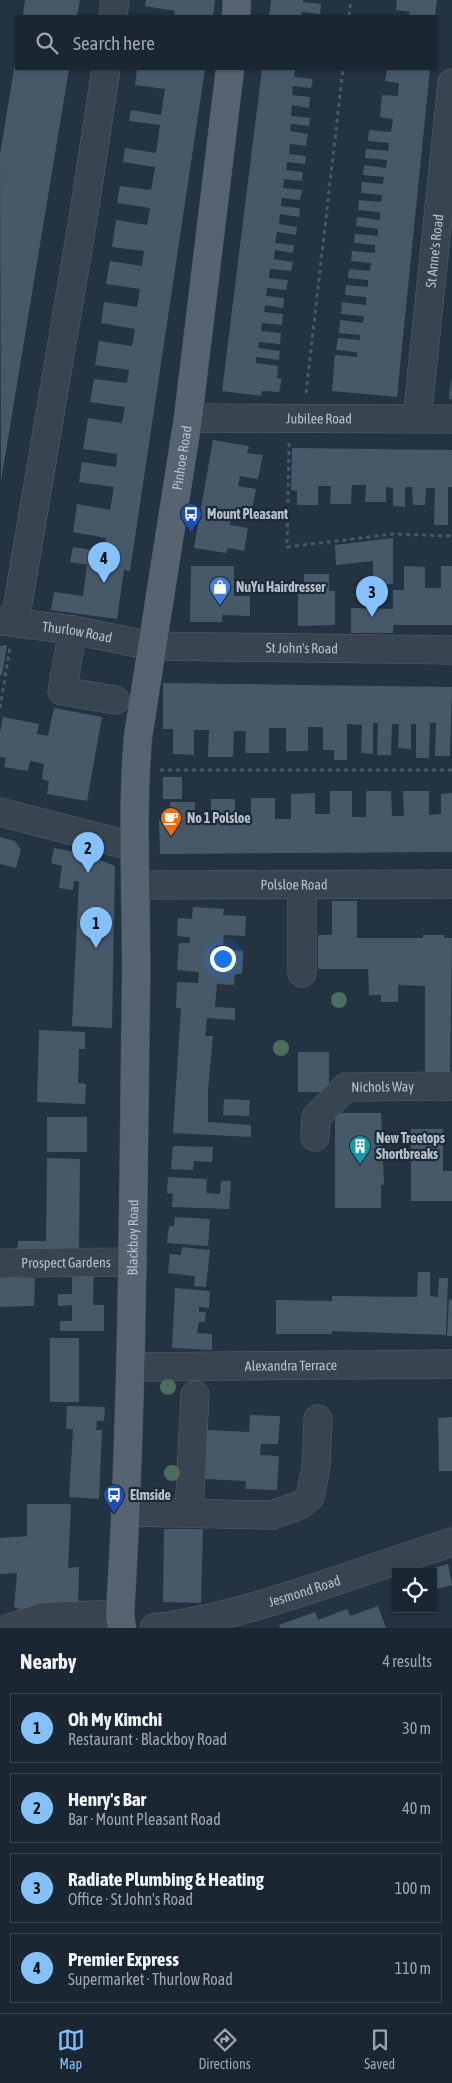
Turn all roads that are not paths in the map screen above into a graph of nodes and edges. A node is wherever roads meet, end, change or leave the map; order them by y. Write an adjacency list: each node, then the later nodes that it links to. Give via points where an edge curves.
1 (115, 0): 3 (street)
2 (237, 0): 4 (main road)
3 (113, 15)
4 (236, 15)
5 (106, 70): 11 (street, via 83,218)
6 (230, 70): 8 (main road, Pinhoe Road)
7 (452, 83): 9 (street, St Anne's Road)
8 (188, 418): 9 (street, Jubilee Road); 13 (main road, Pinhoe Road)
9 (417, 419): 10 (street, Jubilee Road)
10 (452, 419)
11 (8, 621): 12 (street, Thurlow Road)
12 (73, 630): 13 (street, Thurlow Road); 15 (street, via 62,691)
13 (152, 646): 14 (street, St John's Road); 17 (main road, Pinhoe Road, via 136,770)
14 (452, 650)
15 (115, 700)
16 (0, 812): 17 (street)
17 (135, 847): 20 (main road, Blackboy Road)
18 (302, 884): 19 (street, Polsloe Road); 20 (street, Polsloe Road); 21 (street)
19 (452, 884)
20 (136, 885): 24 (main road, Blackboy Road)
21 (302, 973)
22 (452, 1086): 23 (street, Nichols Way, via 346,1087 316,1116)
23 (315, 1137)
24 (133, 1262): 25 (street, Prospect Gardens); 27 (main road, Blackboy Road)
25 (0, 1263)
26 (452, 1364): 27 (street, Alexandra Terrace)
27 (130, 1367): 30 (main road, Blackboy Road)
28 (195, 1395): 31 (street)
29 (318, 1419): 31 (street, via 316,1467 310,1497 300,1505 272,1514)
30 (126, 1512): 31 (street); 33 (main road, Blackboy Road)
31 (189, 1513)
32 (452, 1542): 35 (street, Jesmond Road, via 196,1623)
33 (121, 1621): 34 (street, via 43,1617)
34 (9, 1628)
35 (154, 1628)

